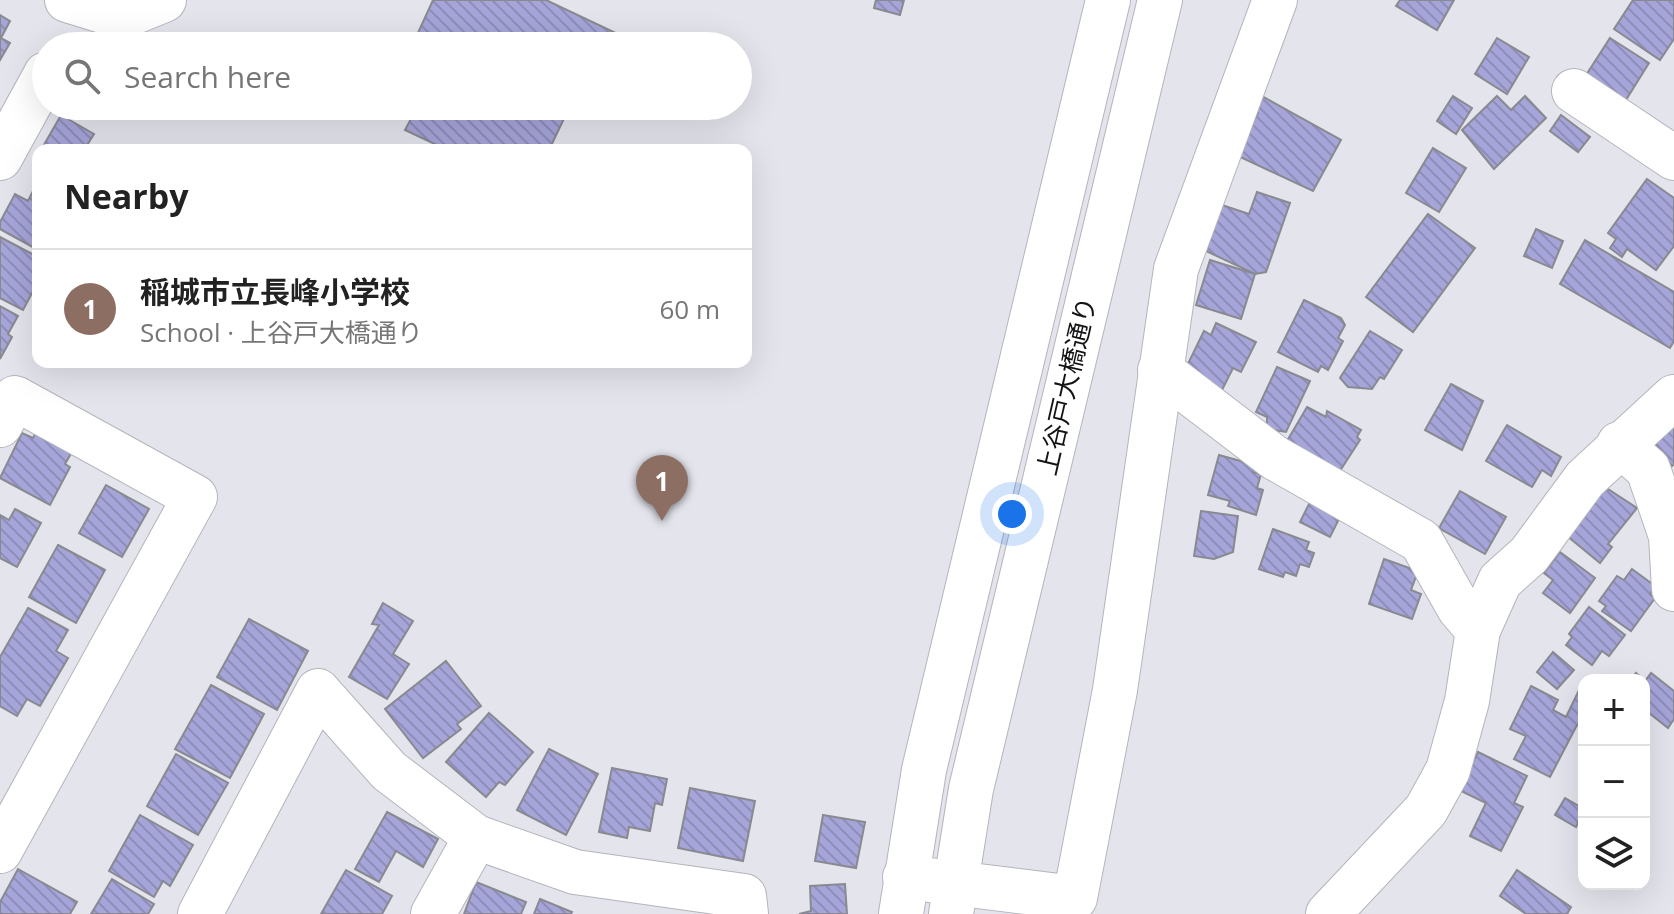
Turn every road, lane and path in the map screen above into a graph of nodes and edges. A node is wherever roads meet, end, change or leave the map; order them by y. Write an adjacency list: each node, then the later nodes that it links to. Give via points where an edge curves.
1 (67, 0): 2 (street, via 122,17)
2 (164, 0)
3 (1108, 0): 18 (street, 上谷戸大橋通り, via 924,770)
4 (1160, 0): 19 (street, 上谷戸大橋通り, via 971,789)
5 (1275, 0): 10 (street, via 1176,269)
6 (1574, 91): 9 (street)
7 (32, 100): 8 (street)
8 (0, 158)
9 (1674, 158)
10 (1160, 370): 15 (street, via 1275,458 1421,541 1459,608); 20 (street, via 1115,690)
11 (1674, 397): 13 (street)
12 (5, 404): 17 (street, via 195,497)
13 (1619, 444): 14 (street, via 1648,469 1671,536); 15 (street, via 1585,479 1529,555 1500,581)
14 (1674, 589)
15 (1478, 630): 24 (street, via 1467,701 1448,770 1426,810)
16 (476, 837): 21 (street, via 389,771 318,691); 22 (street); 23 (street, via 575,872 744,896)
17 (0, 851)
18 (903, 896): 19 (street)
19 (953, 899): 20 (street)
20 (1074, 906)
21 (200, 914)
22 (433, 914)
23 (746, 914)
24 (1328, 914)

